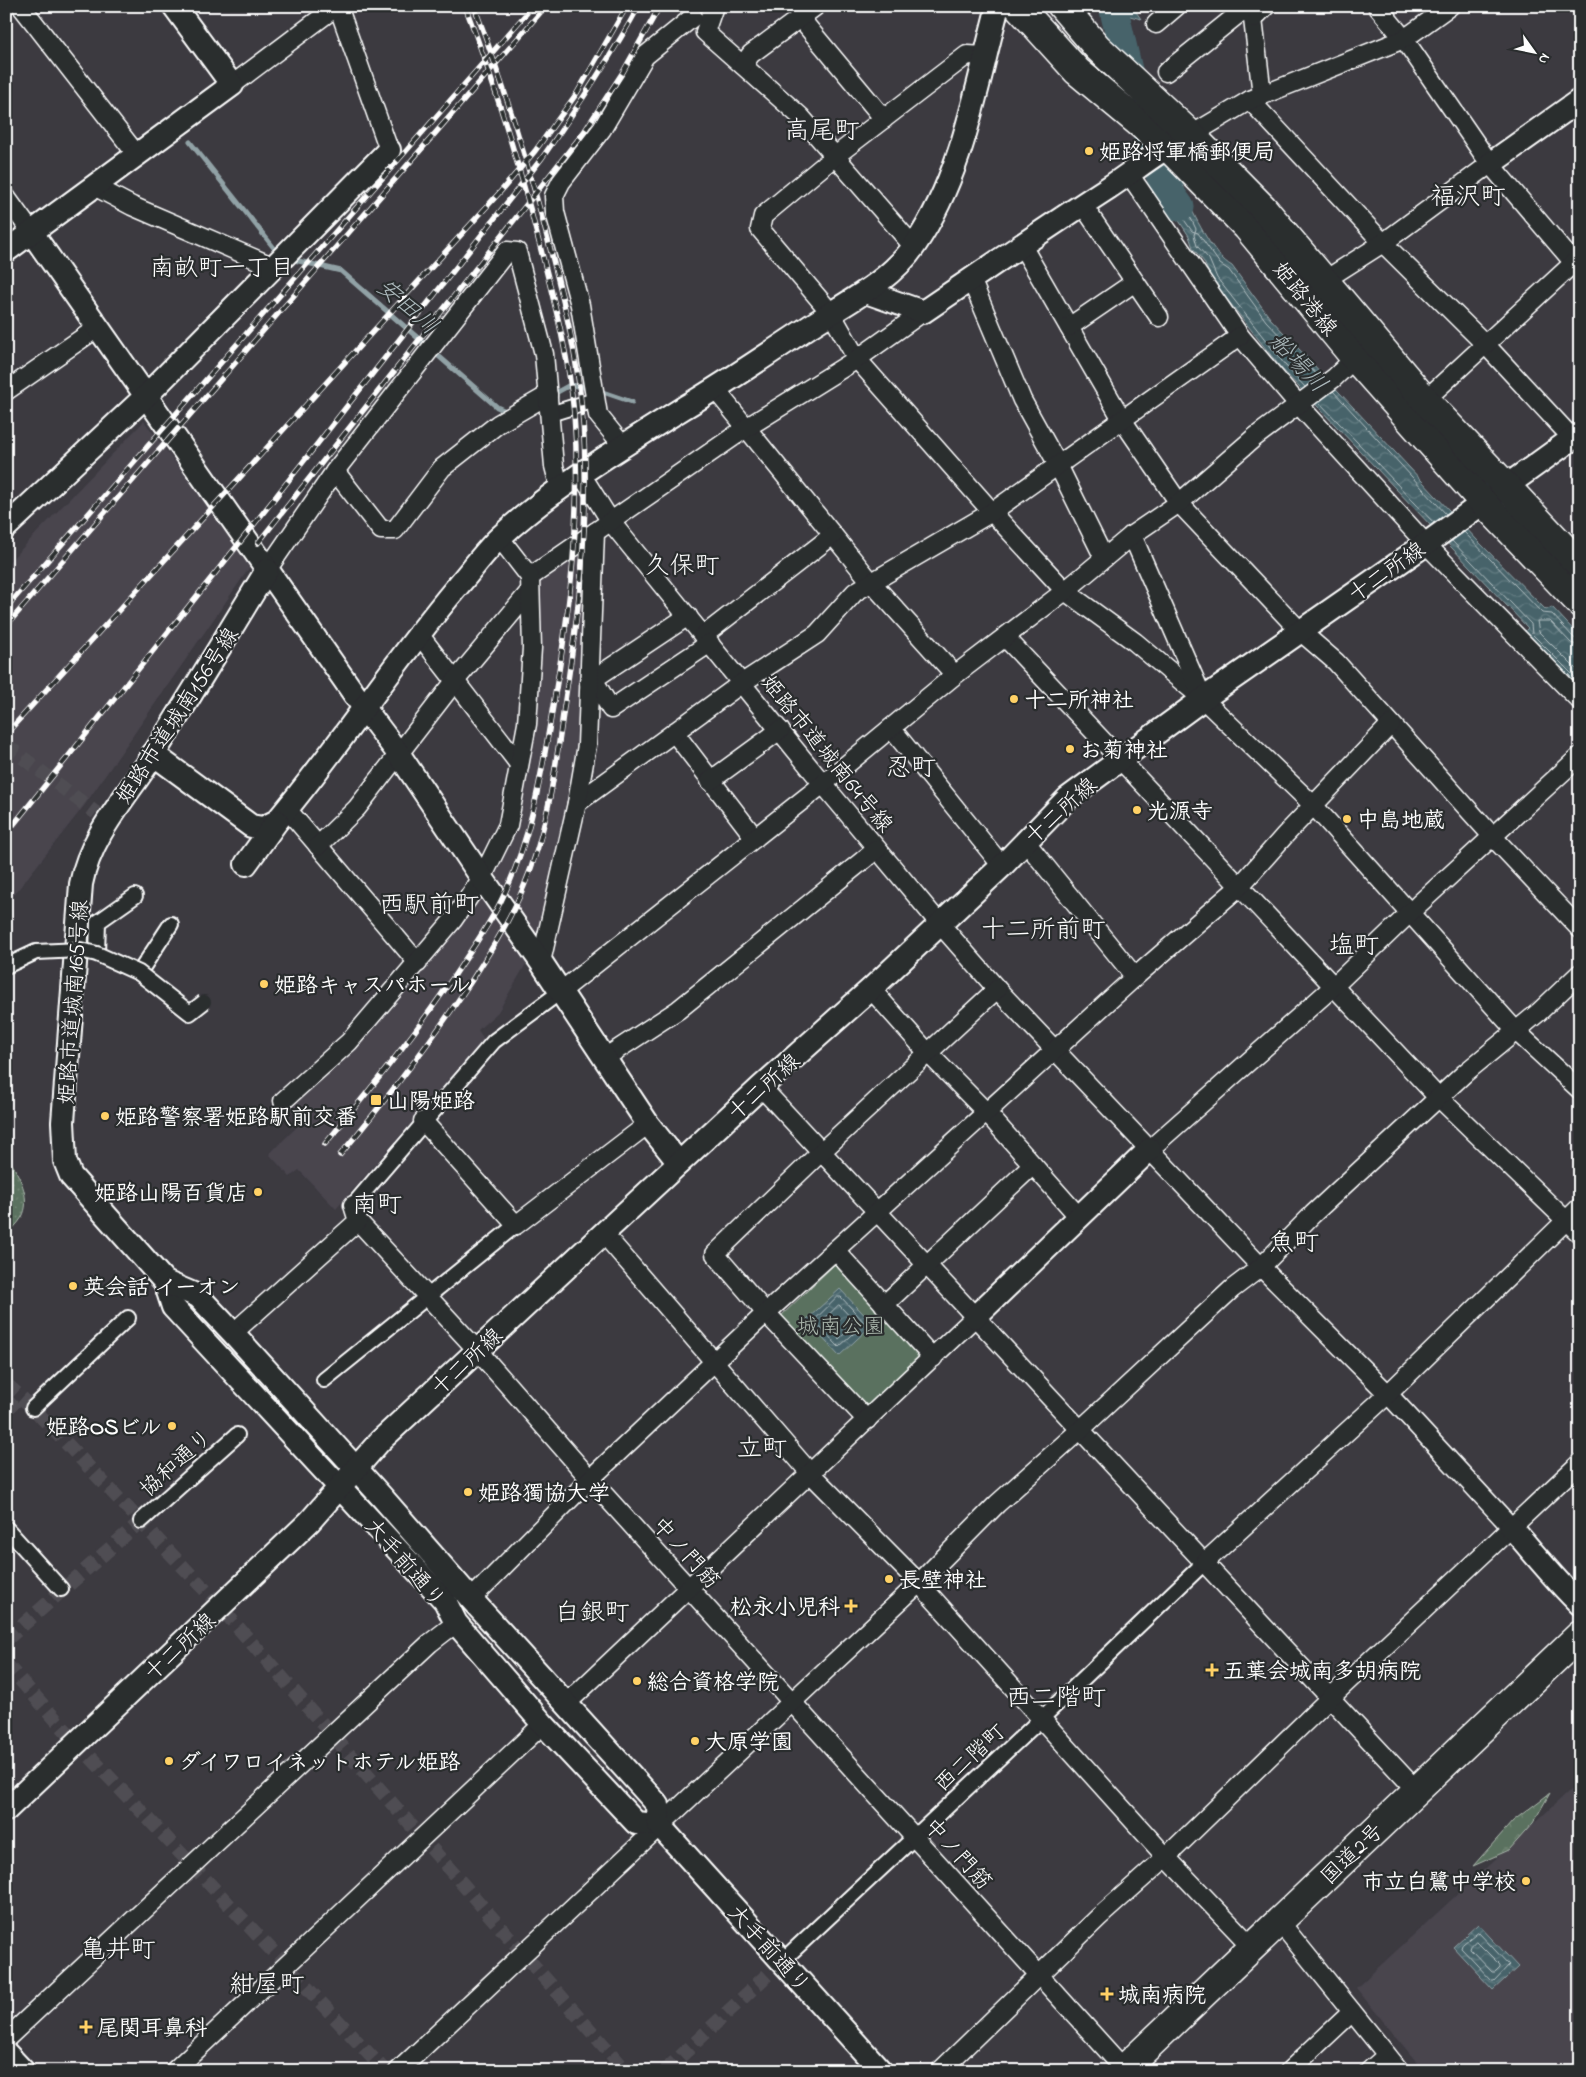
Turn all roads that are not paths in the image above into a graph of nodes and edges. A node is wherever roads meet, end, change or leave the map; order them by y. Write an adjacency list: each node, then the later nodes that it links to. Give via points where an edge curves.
1 (21, 6): 28 (street)
2 (174, 6): 22 (street)
3 (338, 6): 22 (street); 27 (street)
4 (714, 6): 17 (street)
5 (816, 6): 15 (street)
6 (998, 6): 19 (street)
7 (1018, 6): 26 (main road, 姫路港線, via 1077,71)
8 (1062, 6): 26 (main road, 姫路港線)
9 (1177, 6): 16 (street)
10 (1266, 6): 13 (street)
11 (1377, 6): 18 (street)
12 (1450, 6): 18 (street)
13 (1249, 11): 21 (street); 23 (street)
14 (690, 12): 17 (street); 59 (street, via 645,56 602,129 554,196 555,212 580,305)
15 (800, 18): 20 (street, via 750,54); 25 (street)
16 (1156, 24)
17 (705, 32): 20 (street)
18 (1404, 39): 23 (street); 30 (street)
19 (985, 56): 25 (street, via 967,55); 38 (street, via 961,151 933,214)
20 (743, 65): 29 (street, via 800,116)
21 (1166, 72)
22 (232, 85): 28 (street)
23 (1256, 98): 26 (street); 36 (street)
24 (1580, 100): 30 (street)
25 (884, 119): 29 (street)
26 (1179, 141): 31 (street); 43 (main road, 姫路港線, via 1263,208); 53 (main road, 姫路港線)
27 (389, 150): 41 (street)
28 (137, 155): 32 (street)
29 (834, 157): 38 (street); 47 (street, via 763,216 760,229)
30 (1490, 164): 36 (street); 40 (street)
31 (1129, 174): 34 (street); 51 (street)
32 (94, 186): 35 (street); 41 (street, via 132,206)
33 (6, 197): 35 (street)
34 (1082, 204): 37 (street); 44 (street)
35 (32, 233): 39 (street); 50 (street)
36 (1383, 243): 43 (street); 52 (street)
37 (1021, 244): 42 (street); 49 (street)
38 (914, 247): 45 (street)
39 (6, 251)
40 (1577, 263): 52 (street)
41 (274, 267): 58 (street)
42 (971, 279): 46 (street); 67 (street, via 1022,400)
43 (1325, 280): 60 (main road, 姫路港線)
44 (1135, 282): 48 (street); 49 (street)
45 (866, 292): 46 (street); 47 (street)
46 (923, 312): 54 (street)
47 (831, 313): 54 (street); 55 (street)
48 (1159, 317)
49 (1069, 327): 63 (street)
50 (97, 328): 56 (street); 58 (street)
51 (1240, 336): 61 (street); 63 (street)
52 (1485, 344): 60 (street); 65 (street)
53 (1355, 358): 61 (street); 73 (main road, 姫路港線)
54 (857, 359): 64 (street); 74 (street)
55 (715, 389): 64 (street); 66 (street)
56 (6, 391)
57 (548, 395): 62 (street); 68 (street, via 498,424 442,468 395,530 381,530); 68 (street, via 544,354 518,252 507,251)
58 (145, 397): 76 (street); 84 (street)
59 (595, 400): 62 (street); 66 (street, via 598,415)
60 (1425, 400): 70 (main road, 姫路港線)
61 (1298, 404): 72 (street); 81 (street)
62 (550, 414): 71 (street, via 554,466)
63 (1123, 421): 67 (street); 72 (street)
64 (746, 428): 75 (street); 78 (street)
65 (1577, 437): 70 (street, 十二所線)
66 (623, 446): 69 (street)
67 (1058, 465): 74 (street); 82 (street)
68 (335, 471): 84 (street)
69 (582, 474): 71 (street); 75 (street, 姫路市道城南64号線)
70 (1505, 487): 73 (street, 十二所線); 83 (main road, 姫路港線)
71 (560, 489): 80 (street)
72 (1179, 503): 79 (street); 90 (street)
73 (1474, 508): 81 (street, 十二所線); 88 (main road, 姫路港線)
74 (992, 512): 85 (street); 87 (street)
75 (611, 522): 77 (street); 89 (street, 姫路市道城南64号線)
76 (6, 527)
77 (595, 532): 86 (street); 95 (street)
78 (833, 535): 85 (street); 93 (street)
79 (1132, 535): 82 (street); 98 (street)
80 (499, 538): 86 (street); 91 (street)
81 (1426, 544): 90 (street, 十二所線); 99 (street)
82 (1104, 558): 87 (street)
83 (1580, 565)
84 (267, 570): 100 (street); 106 (street, 姫路市道城南156号線)
85 (872, 582): 94 (street); 97 (street, via 855,592 817,634)
86 (530, 584): 96 (street); 109 (street, via 532,648 527,724)
87 (1065, 591): 92 (street); 98 (street)
88 (1580, 603)
89 (688, 616): 93 (street, 姫路市道城南64号線); 95 (street)
90 (1300, 631): 98 (street, 十二所線); 101 (street, via 1336,662)
91 (418, 633): 96 (street); 100 (street)
92 (1005, 637): 94 (street); 108 (street)
93 (707, 639): 95 (street, via 611,709); 97 (street, 姫路市道城南64号線)
94 (955, 675): 102 (street)
95 (591, 680): 112 (street, via 587,745)
96 (455, 681): 105 (street); 109 (street)
97 (742, 683): 103 (street, 姫路市道城南64号線); 104 (street)
98 (1203, 699): 108 (street, 十二所線); 113 (street)
99 (1580, 701)
100 (364, 708): 105 (street); 114 (street)
101 (1391, 724): 113 (street); 115 (street)
102 (891, 728): 111 (street); 122 (street)
103 (780, 730): 110 (street); 111 (street, 姫路市道城南64号線)
104 (674, 732): 110 (street); 112 (street)
105 (398, 752): 118 (street, via 357,808); 123 (street)
106 (153, 754): 114 (street, via 246,823 263,828); 120 (street, 姫路市道城南156号線, via 100,833)
107 (1580, 756): 115 (street)
108 (1119, 760): 117 (street, 十二所線, via 1068,798); 124 (street)
109 (519, 764): 123 (street, via 508,825)
110 (710, 781): 116 (street)
111 (823, 784): 116 (street); 119 (street, 姫路市道城南64号線)
112 (577, 803): 131 (street)
113 (1313, 805): 124 (street); 126 (street)
114 (282, 815): 118 (street); 121 (street)
115 (1493, 837): 126 (street); 129 (street)
116 (755, 838): 140 (street)
117 (1025, 841): 122 (street, 十二所線); 136 (street)
118 (318, 846): 132 (street)
119 (877, 849): 128 (street, 姫路市道城南64号線); 145 (street, via 678,1010)
120 (86, 861): 153 (street, 姫路市道城南165号線, via 81,884)
121 (246, 864)
122 (1002, 866): 128 (street, 十二所線)
123 (482, 878): 131 (street); 132 (street)
124 (1240, 886): 136 (street); 137 (street)
125 (135, 896): 130 (street, via 98,922)
126 (1409, 914): 137 (street); 142 (street)
127 (171, 924): 134 (street)
128 (940, 924): 138 (street, 十二所線); 139 (street, 姫路市道城南64号線)
129 (1580, 929)
130 (97, 954): 133 (street, bridge, via 80,950 36,952); 134 (street, bridge)
131 (541, 962): 140 (street)
132 (418, 963): 149 (street, via 349,1042)
133 (6, 965)
134 (139, 972): 141 (street, bridge, via 190,1013)
135 (1580, 973): 142 (street, via 1540,1012)
136 (1135, 977): 143 (street)
137 (1334, 986): 148 (street); 154 (street)
138 (871, 989): 144 (street); 146 (street, 十二所線)
139 (997, 989): 143 (street, 姫路市道城南64号線); 144 (street)
140 (560, 992): 145 (street); 151 (street, via 494,1040)
141 (204, 1002)
142 (1515, 1030): 147 (street); 148 (street)
143 (1054, 1050): 150 (street); 154 (street, 姫路市道城南64号線)
144 (928, 1053): 150 (street); 155 (street)
145 (603, 1059): 152 (street)
146 (761, 1087): 155 (street); 156 (street, 十二所線)
147 (1580, 1090)
148 (1440, 1098): 162 (street); 168 (street, via 1313,1214)
149 (282, 1101)
150 (987, 1113): 157 (street); 159 (street)
151 (423, 1121): 160 (street); 163 (street)
152 (648, 1124): 156 (street); 163 (street)
153 (64, 1144): 169 (street, 大手前通り, via 65,1161 71,1176)
154 (1150, 1149): 161 (street); 168 (street, 姫路市道城南64号線)
155 (821, 1152): 159 (street); 172 (street, via 715,1254)
156 (679, 1163): 164 (street, 十二所線)
157 (1033, 1165): 161 (street); 167 (street)
158 (1580, 1207): 162 (street)
159 (877, 1212): 166 (street); 167 (street)
160 (355, 1213): 170 (street, 中ノ門筋); 175 (street)
161 (1079, 1217): 173 (street)
162 (1567, 1220): 165 (street); 180 (street)
163 (516, 1225): 170 (street)
164 (604, 1234): 176 (street, 十二所線); 178 (street)
165 (1580, 1234)
166 (835, 1250): 171 (street); 172 (street)
167 (926, 1265): 171 (street); 173 (street)
168 (1261, 1267): 180 (street, 姫路市道城南64号線); 183 (street, via 1232,1289)
169 (165, 1282): 175 (street, 大手前通り, via 198,1296); 189 (street, 大手前通り, via 172,1307)
170 (429, 1297): 176 (street, 中ノ門筋); 179 (street)
171 (884, 1305): 177 (street)
172 (766, 1313): 178 (street); 182 (street)
173 (975, 1317): 177 (street); 183 (street)
174 (128, 1318): 181 (street)
175 (234, 1333): 186 (street, 大手前通り)
176 (478, 1351): 186 (street, 十二所線); 188 (street, 中ノ門筋)
177 (933, 1358): 182 (street)
178 (714, 1363): 187 (street); 188 (street)
179 (324, 1380)
180 (1388, 1394): 191 (street, 姫路市道城南64号線); 193 (street)
181 (33, 1408)
182 (867, 1420): 187 (street)
183 (1081, 1429): 193 (street); 194 (street, via 997,1504)
184 (237, 1435): 190 (street, 協和通り)
185 (1580, 1463): 191 (street)
186 (355, 1468): 189 (street, 十二所線); 197 (street, 大手前通り)
187 (810, 1474): 194 (street); 195 (street)
188 (590, 1479): 195 (street, 中ノ門筋); 197 (street)
189 (339, 1488): 199 (street, 大手前通り, via 445,1601); 207 (street, 十二所線, via 310,1521)
190 (141, 1521)
191 (1511, 1527): 198 (street); 201 (street)
192 (6, 1528): 196 (street)
193 (1206, 1562): 201 (street); 204 (street, 西二階町)
194 (919, 1583): 202 (street); 204 (street)
195 (690, 1588): 202 (street, 中ノ門筋); 203 (street)
196 (61, 1589)
197 (470, 1599): 203 (street, 大手前通り)
198 (1580, 1604)
199 (456, 1623): 205 (street, 大手前通り); 216 (street, via 430,1643)
200 (1580, 1635): 206 (main road, 国道2号)
201 (1330, 1698): 206 (street); 210 (street)
202 (792, 1702): 208 (street); 209 (street, 中ノ門筋)
203 (567, 1703): 208 (street, 大手前通り, via 658,1805)
204 (1041, 1719): 209 (street, 西二階町); 210 (street)
205 (543, 1724): 208 (street, 大手前通り, via 636,1823); 222 (street)
206 (1416, 1790): 211 (main road, 国道2号)
207 (6, 1810)
208 (659, 1825): 213 (street, 大手前通り); 223 (street)
209 (914, 1836): 213 (street, 西二階町); 214 (street, 中ノ門筋)
210 (1166, 1857): 212 (street); 214 (street)
211 (1279, 1921): 212 (main road, 国道2号); 215 (street)
212 (1252, 1947): 220 (main road, 国道2号)
213 (782, 1961): 224 (street, 大手前通り)
214 (1039, 1975): 220 (street, 中ノ門筋); 225 (street)
215 (1352, 2012): 218 (street); 219 (street)
216 (6, 2039)
217 (6, 2053): 221 (street)
218 (1387, 2055): 226 (street); 227 (street)
219 (1294, 2069)
220 (1124, 2070)
221 (23, 2071)
222 (174, 2071)
223 (398, 2071)
224 (881, 2071)
225 (940, 2071)
226 (1369, 2071)
227 (1400, 2071)

